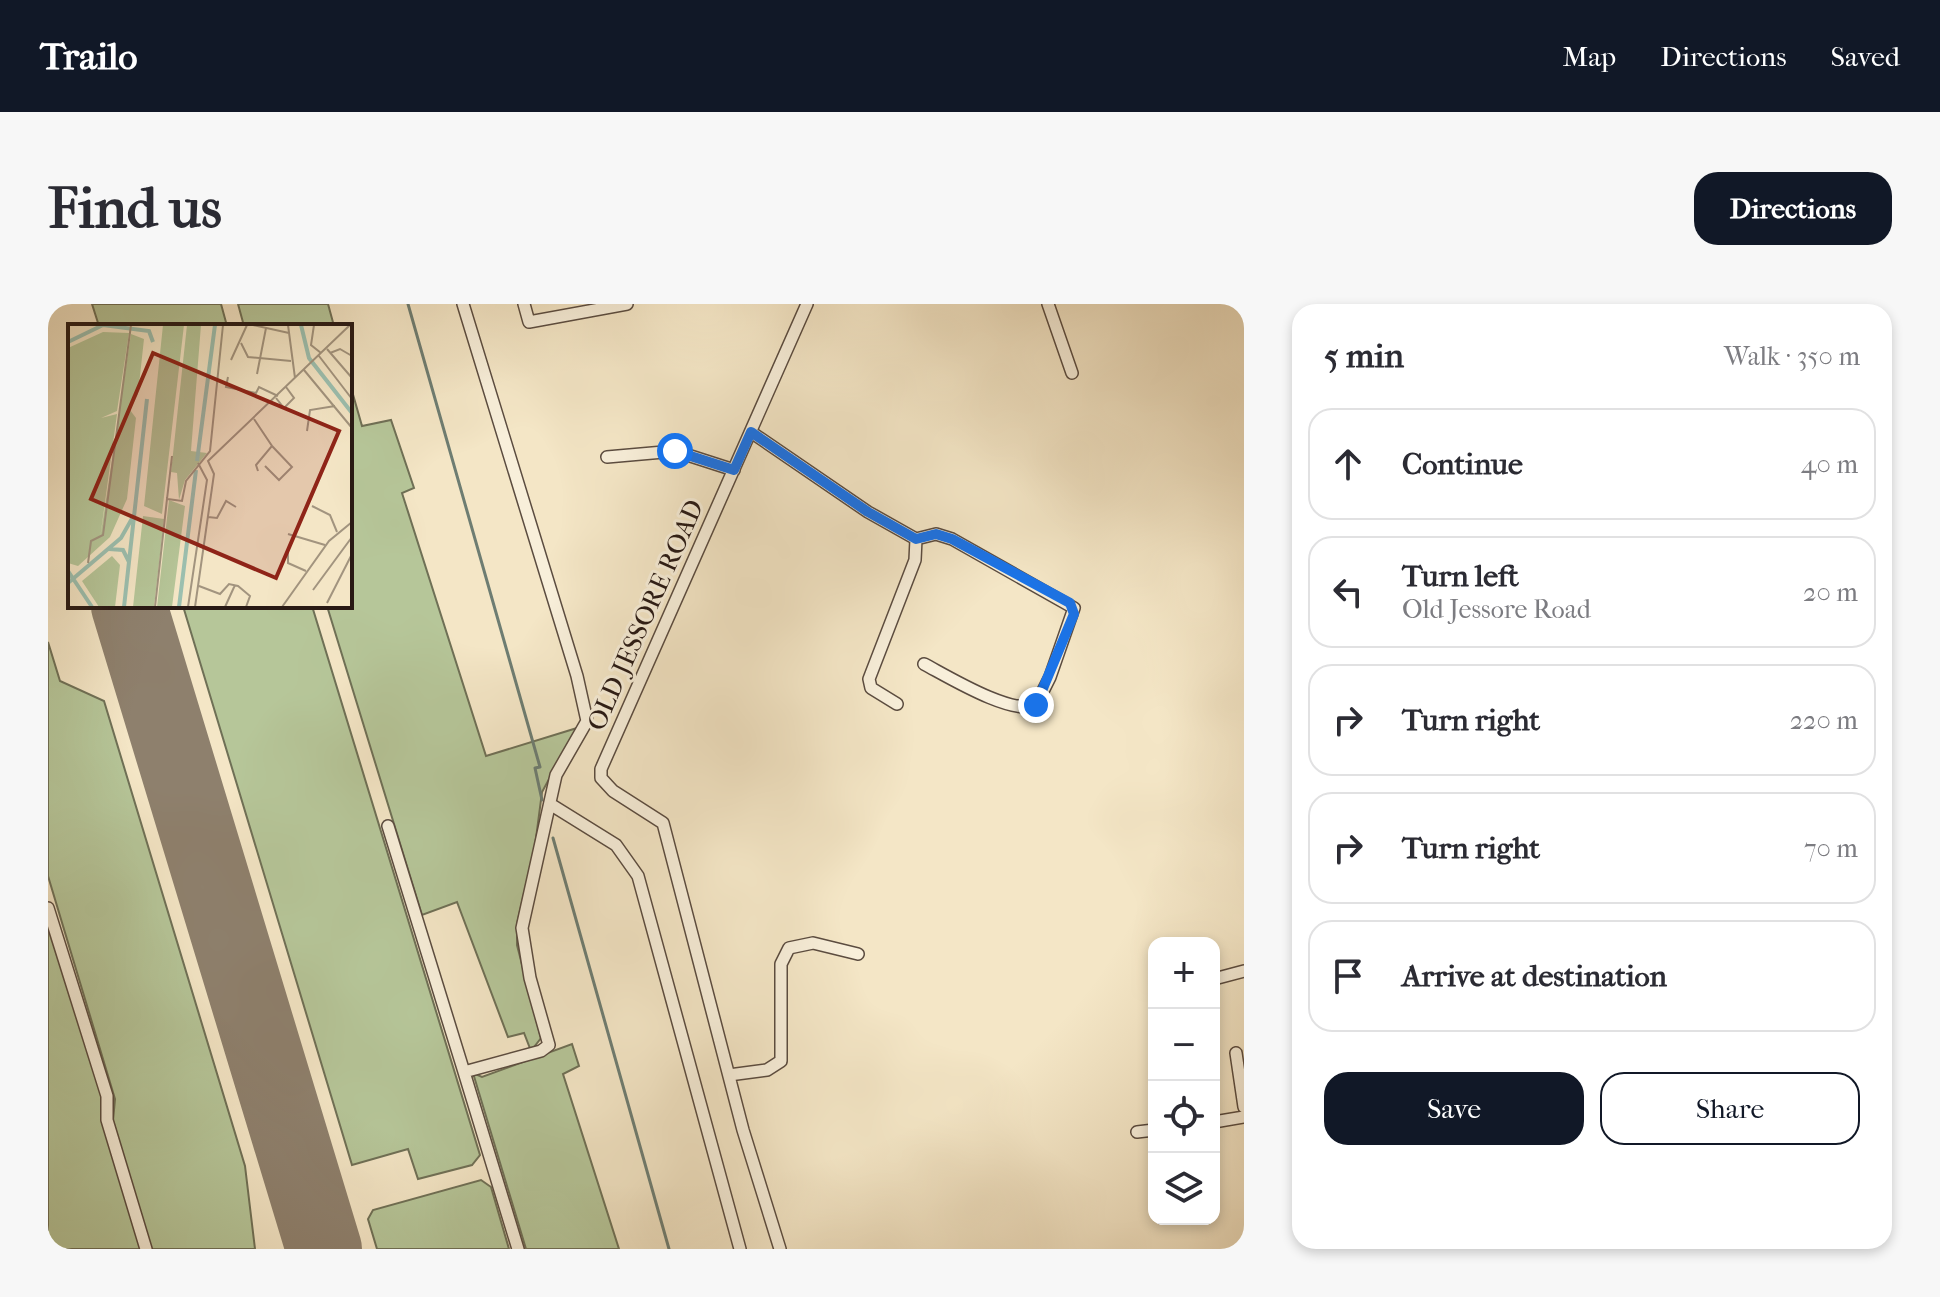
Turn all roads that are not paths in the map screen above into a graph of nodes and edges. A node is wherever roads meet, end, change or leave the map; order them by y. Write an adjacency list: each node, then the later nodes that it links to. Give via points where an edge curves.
1 (463, 304): 13 (street, via 587,721 556,775)
2 (524, 304): 3 (street, via 529,322)
3 (627, 304)
4 (807, 304): 7 (street, OLD JESSORE ROAD)
5 (1048, 304): 6 (street)
6 (1072, 373)
7 (751, 432): 9 (street, OLD JESSORE ROAD); 10 (street)
8 (607, 457): 9 (street, via 675,451)
9 (734, 470): 21 (street, OLD JESSORE ROAD, via 601,769 601,778 613,791 663,823)
10 (916, 539): 11 (street, via 936,534 952,539 1070,603 1074,614 1050,677 1036,705 1029,708 992,698); 12 (street, via 915,560 869,679 871,688)
11 (924, 664)
12 (897, 704)
13 (550, 804): 20 (street, via 522,928 549,1045); 29 (street, via 616,845 638,876)
14 (388, 826): 20 (street)
15 (48, 908): 27 (street, via 107,1096 107,1120)
16 (858, 954): 21 (street, via 813,943 789,948 781,964 781,1061 767,1070)
17 (1244, 971): 18 (street)
18 (1220, 977)
19 (1236, 1053): 22 (street)
20 (464, 1072): 28 (street)
21 (729, 1075): 30 (street)
22 (1244, 1107)
23 (1244, 1117): 24 (street)
24 (1220, 1121)
25 (1148, 1131): 26 (street)
26 (1137, 1132)
27 (146, 1249)
28 (518, 1249)
29 (740, 1249)
30 (780, 1249)

